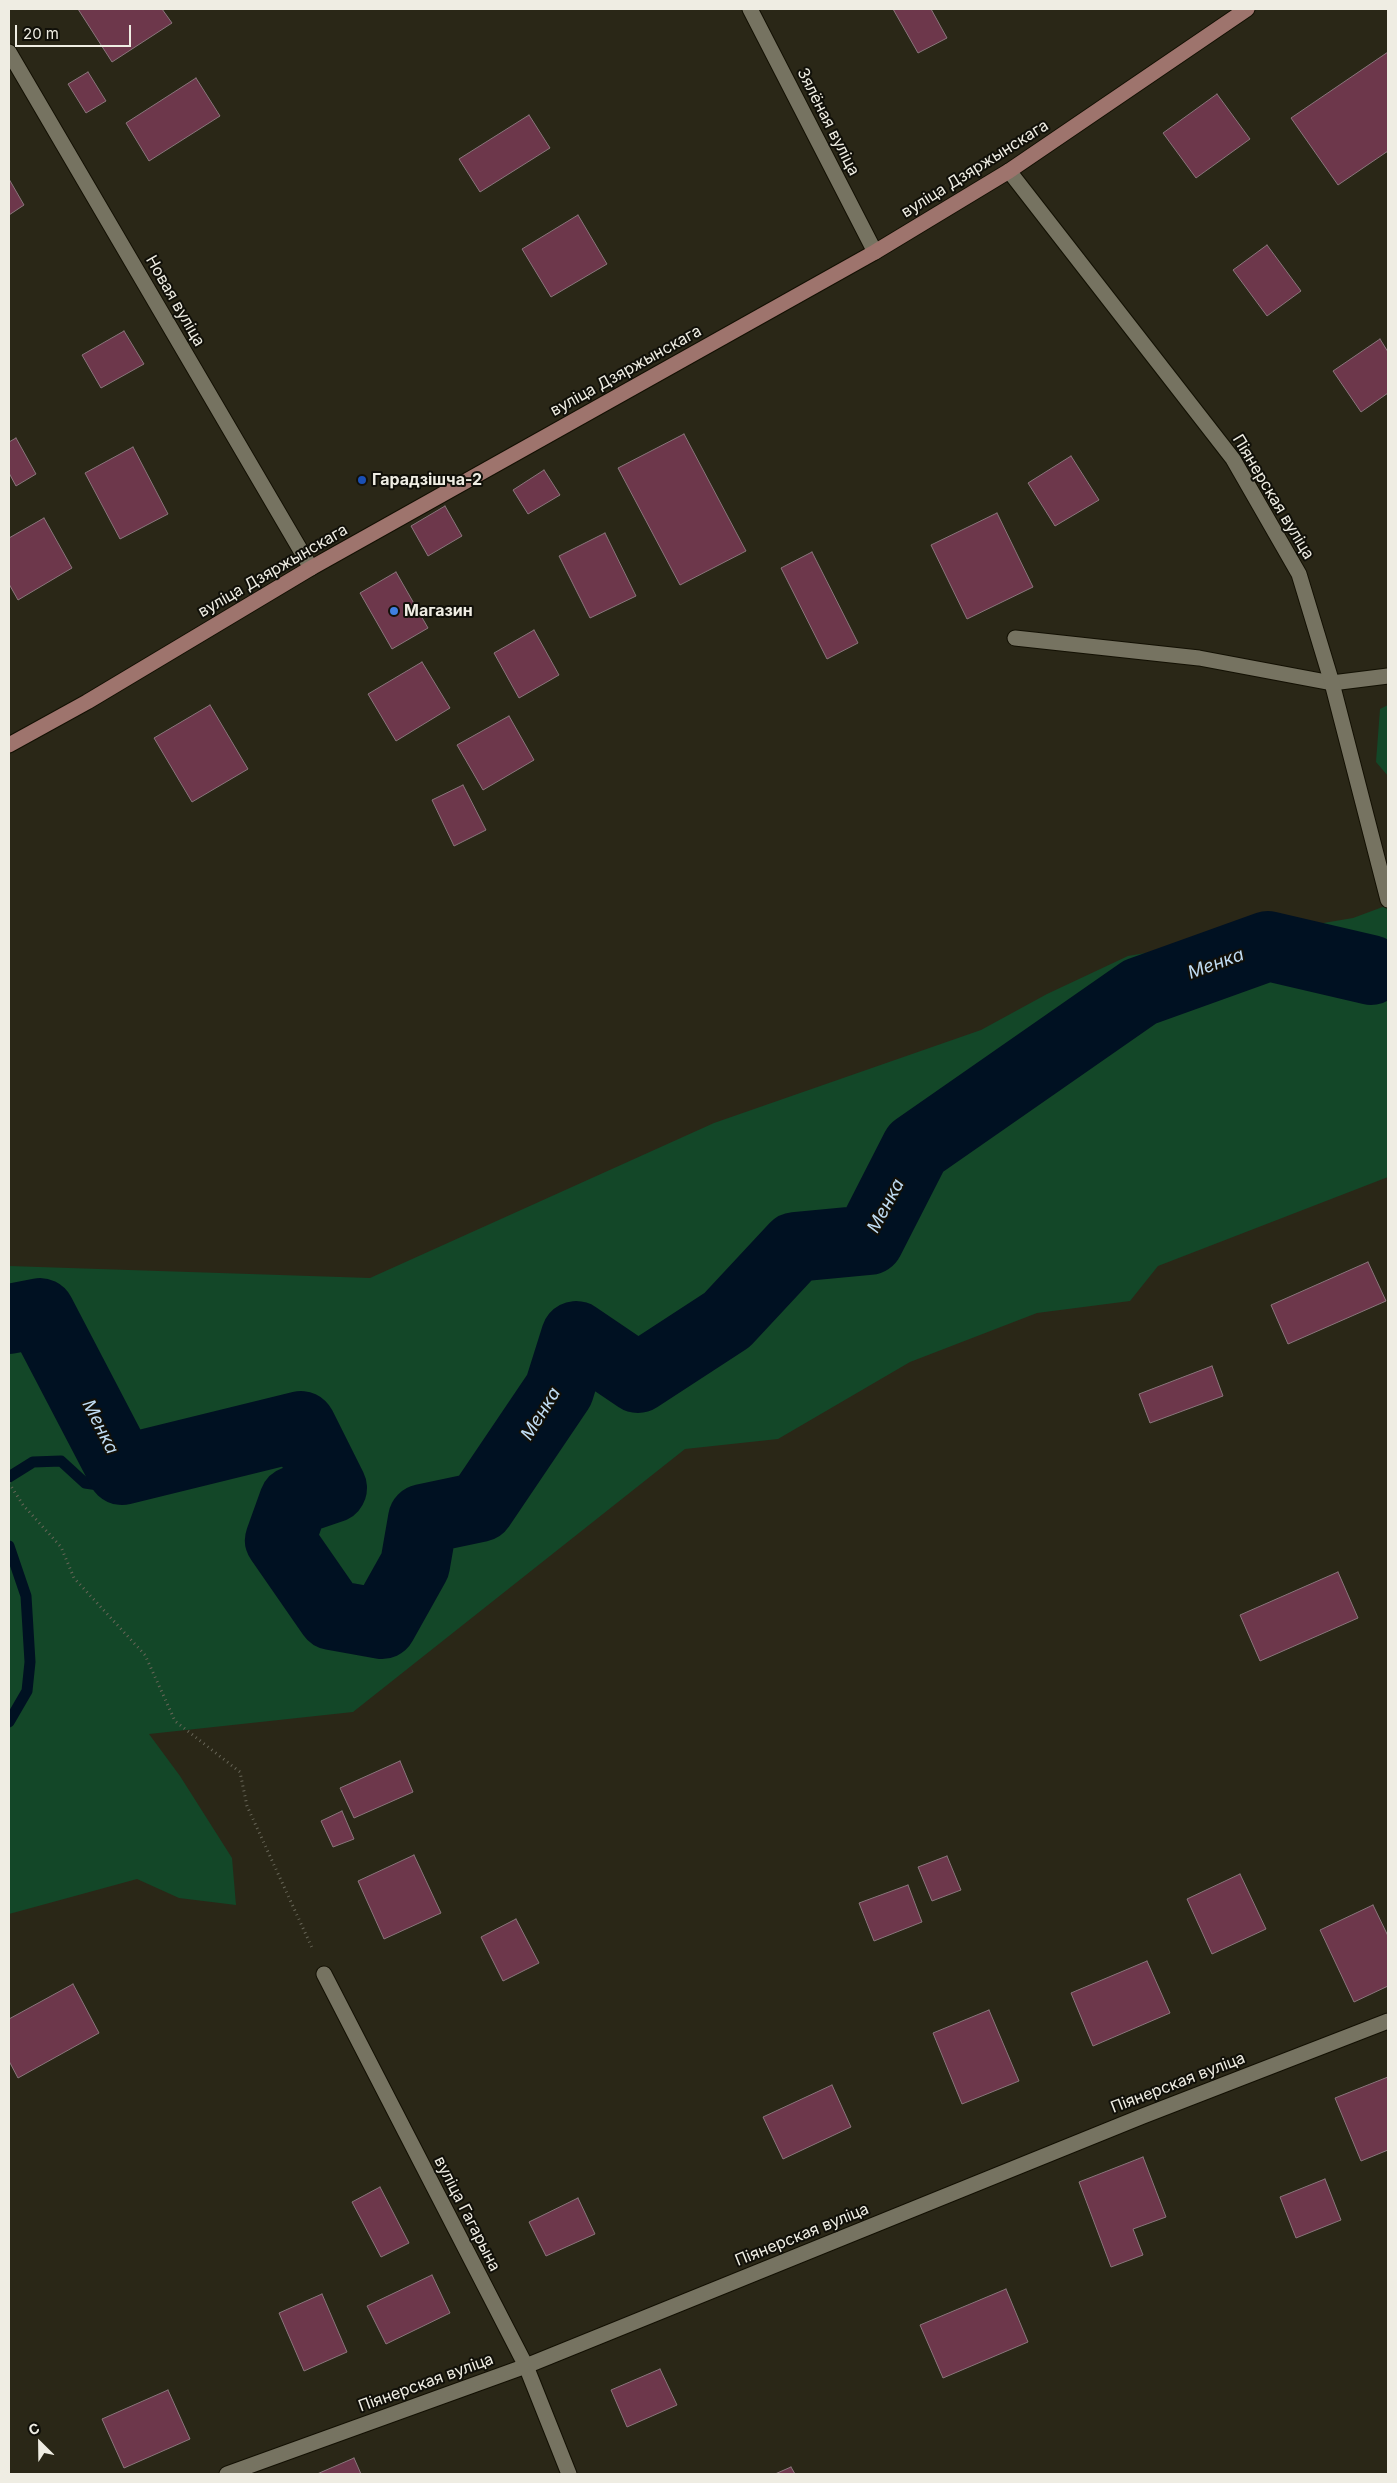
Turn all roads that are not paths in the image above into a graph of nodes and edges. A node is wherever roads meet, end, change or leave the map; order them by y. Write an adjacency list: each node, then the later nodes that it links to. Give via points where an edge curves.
1 (750, 9): 6 (street, Зялёная вуліца)
2 (1247, 9): 3 (street, вуліца Дзяржынскага)
3 (1231, 14): 5 (street, вуліца Дзяржынскага)
4 (9, 52): 7 (street, Новая вуліца)
5 (1009, 171): 6 (street, вуліца Дзяржынскага); 10 (street, Піянерская вуліца, via 1233,459 1299,574)
6 (875, 252): 7 (street, вуліца Дзяржынскага)
7 (312, 568): 11 (street, вуліца Дзяржынскага, via 88,702)
8 (1015, 638): 10 (street, via 1199,658)
9 (1388, 676): 10 (street)
10 (1332, 683): 12 (street, Піянерская вуліца)
11 (9, 745)
12 (1388, 900)
13 (324, 1974): 15 (street, вуліца Гагарына)
14 (1388, 2021): 15 (street, Піянерская вуліца, via 1143,2116)
15 (526, 2366): 16 (street, Піянерская вуліца); 17 (street, вуліца Гагарына)
16 (227, 2474)
17 (569, 2474)

